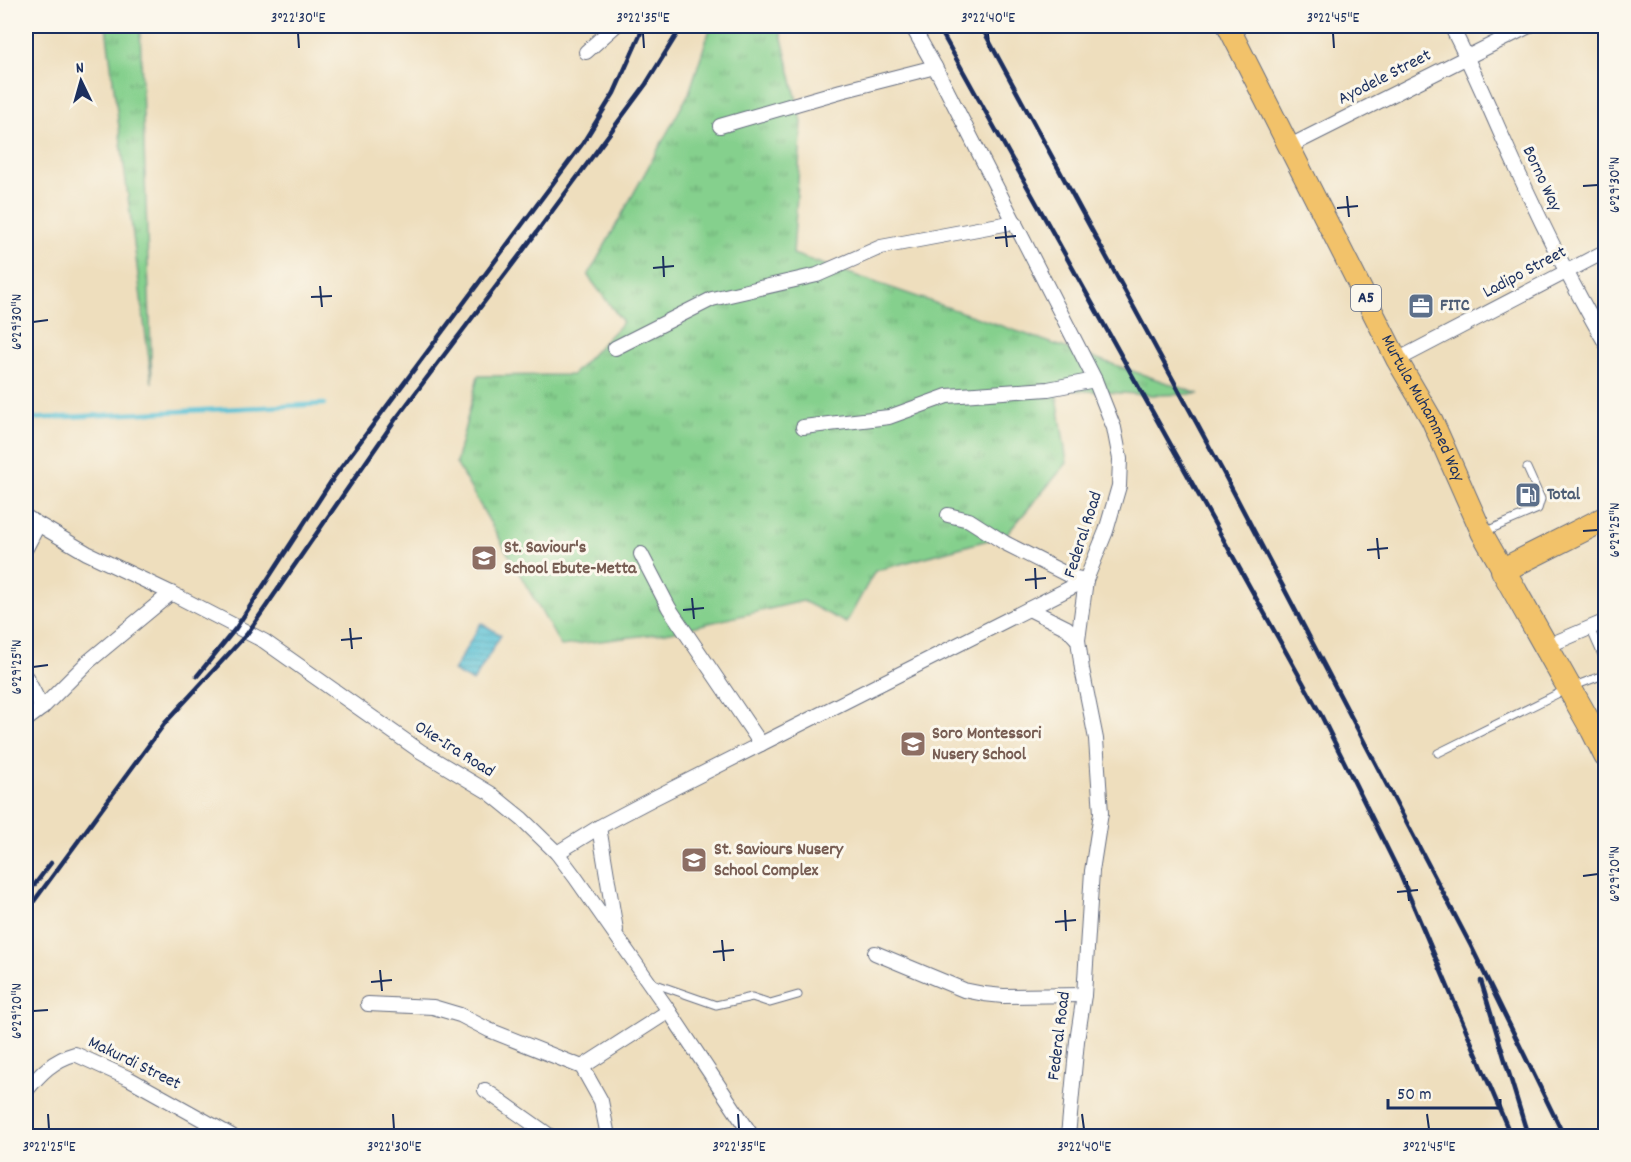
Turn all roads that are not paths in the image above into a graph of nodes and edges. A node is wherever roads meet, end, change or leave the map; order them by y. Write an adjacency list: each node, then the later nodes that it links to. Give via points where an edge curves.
1 (615, 26): 6 (street)
2 (912, 26): 8 (street, Federal Road)
3 (1228, 26): 10 (main road, Murtula Muhammed Way / A5)
4 (1451, 26): 7 (street, Borno Way)
5 (1529, 26): 7 (street, Ayodele Street)
6 (586, 52)
7 (1467, 56): 10 (street, Ayodele Street); 13 (street, Borno Way)
8 (935, 67): 9 (street); 11 (street, Federal Road)
9 (720, 126)
10 (1290, 146): 16 (main road, Murtula Muhammed Way / A5)
11 (1015, 222): 15 (street, via 881,246 817,275 712,299); 17 (street, Federal Road)
12 (1605, 251): 13 (street, Ladipo Street)
13 (1565, 272): 14 (street, Borno Way); 16 (street, Ladipo Street)
14 (1605, 344)
15 (615, 348)
16 (1397, 360): 23 (main road, Murtula Muhammed Way / A5, via 1432,420)
17 (1095, 380): 18 (street, via 1048,389 947,396 889,417); 27 (street, Federal Road, via 1114,428 1120,477 1106,531)
18 (803, 427)
19 (1527, 468): 23 (lane, via 1541,499 1538,509)
20 (948, 515): 27 (street, via 969,520 1005,543 1072,577)
21 (1605, 518): 26 (highway)
22 (32, 521): 24 (street); 28 (street, Oke-Ira Road, via 87,553)
23 (1482, 533): 26 (main road, Murtula Muhammed Way / A5)
24 (26, 548)
25 (641, 554): 40 (street, via 669,608)
26 (1503, 570): 33 (highway, Murtula Muhammed Way / A5)
27 (1086, 580): 29 (street); 32 (street, Federal Road)
28 (171, 593): 38 (street, via 89,661); 44 (street, Oke-Ira Road, via 264,641 420,751 490,793)
29 (1029, 609): 32 (street, via 1066,628); 40 (street)
30 (1605, 621): 31 (street)
31 (1590, 628): 33 (street); 34 (lane)
32 (1078, 640): 49 (street, Federal Road, via 1096,739 1101,813 1092,871)
33 (1545, 647): 37 (highway, Murtula Muhammed Way / A5)
34 (1605, 664)
35 (1605, 674): 37 (lane)
36 (26, 677): 38 (street)
37 (1569, 688): 41 (lane); 42 (highway, Murtula Muhammed Way / A5, via 1596,729)
38 (42, 708): 39 (street)
39 (26, 720)
40 (761, 744): 43 (street)
41 (1438, 753)
42 (1605, 756)
43 (598, 827): 44 (street); 45 (street)
44 (557, 854): 45 (street, Oke-Ira Road)
45 (616, 935): 47 (street, Oke-Ira Road)
46 (875, 953): 49 (street, via 964,990 1003,996)
47 (648, 981): 48 (lane, via 716,1005 752,997 770,1003); 51 (street, Oke-Ira Road)
48 (798, 995)
49 (1084, 995): 59 (street, Federal Road)
50 (368, 1004): 52 (street, via 433,1007)
51 (669, 1011): 52 (street); 58 (street, Oke-Ira Road)
52 (582, 1067): 57 (street, via 601,1101)
53 (486, 1090): 56 (street)
54 (26, 1091): 55 (street, Makurdi Street, via 60,1058 75,1054 120,1074)
55 (232, 1137)
56 (550, 1137)
57 (608, 1137)
58 (752, 1137)
59 (1068, 1137)

